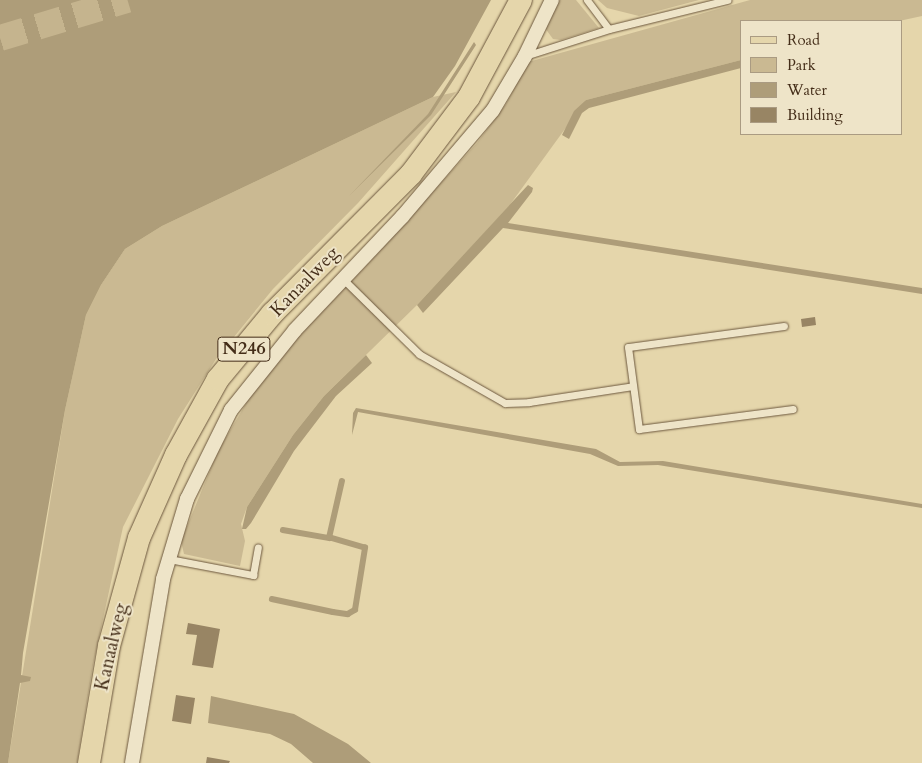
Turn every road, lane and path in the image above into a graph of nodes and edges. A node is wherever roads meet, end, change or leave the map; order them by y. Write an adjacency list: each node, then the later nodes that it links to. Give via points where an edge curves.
1 (521, 0): 13 (main road, Kanaalweg / N246, via 469,97 411,174 272,314 218,380 176,455 139,538 109,646)
2 (552, 0): 6 (street)
3 (587, 0): 5 (lane)
4 (727, 0): 5 (lane)
5 (609, 30): 6 (lane)
6 (525, 56): 7 (street, via 493,110 402,217)
7 (343, 280): 9 (lane, via 419,354 505,403); 12 (street, via 295,330 231,410 187,499)
8 (784, 326): 9 (lane, via 628,347)
9 (633, 386): 10 (lane, via 639,429)
10 (794, 409)
11 (258, 548): 12 (lane, via 253,575)
12 (169, 559): 14 (street)
13 (89, 763)
14 (132, 763)

